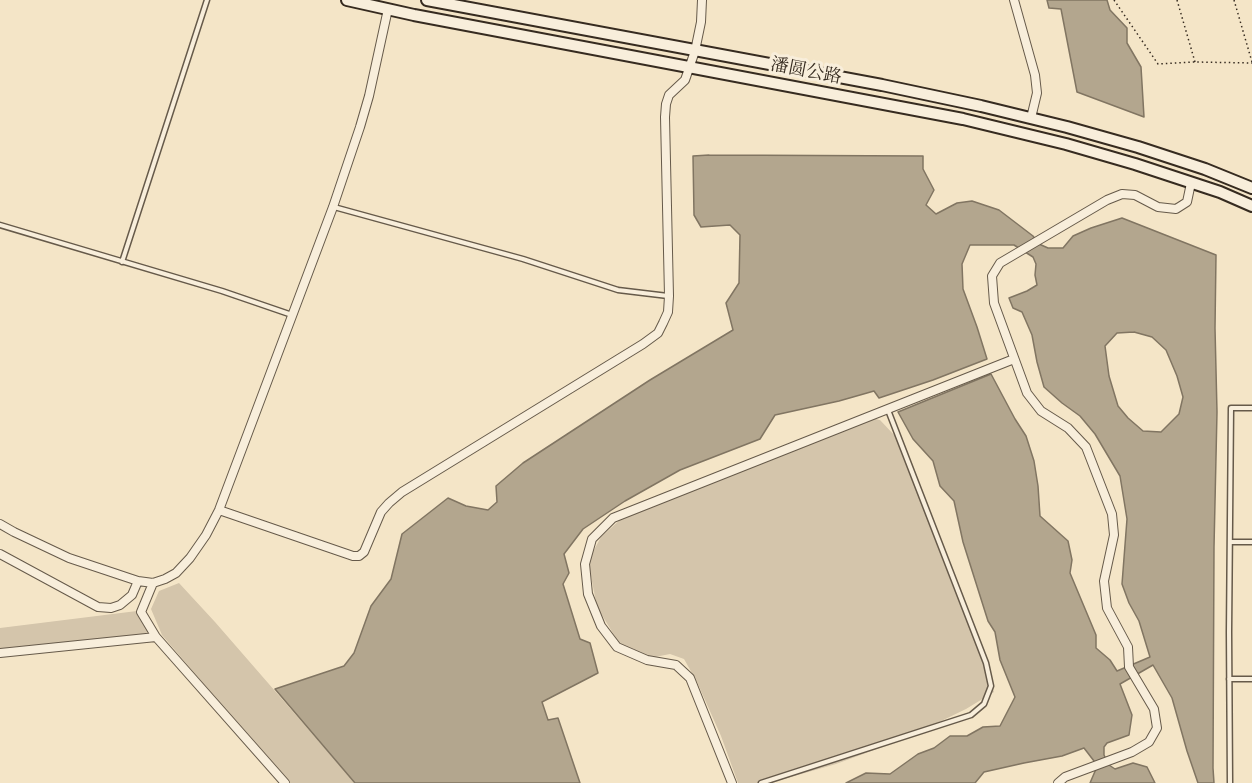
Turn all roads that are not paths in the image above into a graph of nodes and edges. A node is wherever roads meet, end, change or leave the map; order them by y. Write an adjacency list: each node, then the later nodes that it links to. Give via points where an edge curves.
1 (207, 0): 15 (lane)
2 (347, 0): 6 (main road, 潘圆公路)
3 (427, 0): 7 (main road, 潘圆公路)
4 (702, 0): 7 (street)
5 (1014, 0): 9 (street, via 1035,75 1037,93)
6 (388, 9): 8 (main road, 潘圆公路); 13 (street, via 366,106)
7 (695, 51): 8 (street); 9 (main road, 潘圆公路, via 882,85)
8 (690, 66): 10 (main road, 潘圆公路, via 963,119 1066,144); 16 (street, via 685,80 669,95 666,104)
9 (1031, 118): 11 (main road, 潘圆公路, via 1138,147)
10 (1191, 183): 12 (main road, 潘圆公路); 18 (street, via 1187,202 1176,209 1122,194 1000,263 992,276 994,303)
11 (1252, 188)
12 (1252, 206)
13 (333, 207): 16 (lane, via 523,259 618,290); 17 (street)
14 (0, 225): 15 (lane)
15 (122, 262): 17 (lane)
16 (669, 296): 21 (street, via 668,312 658,333 402,492 381,512 359,556)
17 (292, 315): 21 (street)
18 (1014, 359): 20 (street); 35 (street, via 1027,393 1041,411 1068,428 1086,447 1112,514 1114,536 1104,581 1107,608 1128,646 1129,667 1154,709 1157,728 1149,742 1132,752)
19 (1252, 408): 23 (lane, via 1231,408)
20 (887, 409): 33 (street, via 613,518 592,539 585,564 588,594 602,627 617,646 647,660 676,665 690,678); 34 (lane, via 986,663 991,686 984,704 971,715)
21 (219, 510): 27 (street, via 190,558 176,573)
22 (0, 524): 26 (street, via 69,558)
23 (1230, 542): 24 (lane); 30 (lane)
24 (1252, 542)
25 (0, 554): 26 (street, via 98,607 120,605 132,595)
26 (138, 581): 27 (street)
27 (153, 583): 28 (street, via 141,612)
28 (156, 637): 29 (street); 32 (street)
29 (0, 653)
30 (1229, 679): 31 (lane); 36 (lane)
31 (1252, 679)
32 (285, 783)
33 (732, 783)
34 (761, 783)
35 (1058, 783)
36 (1230, 783)

